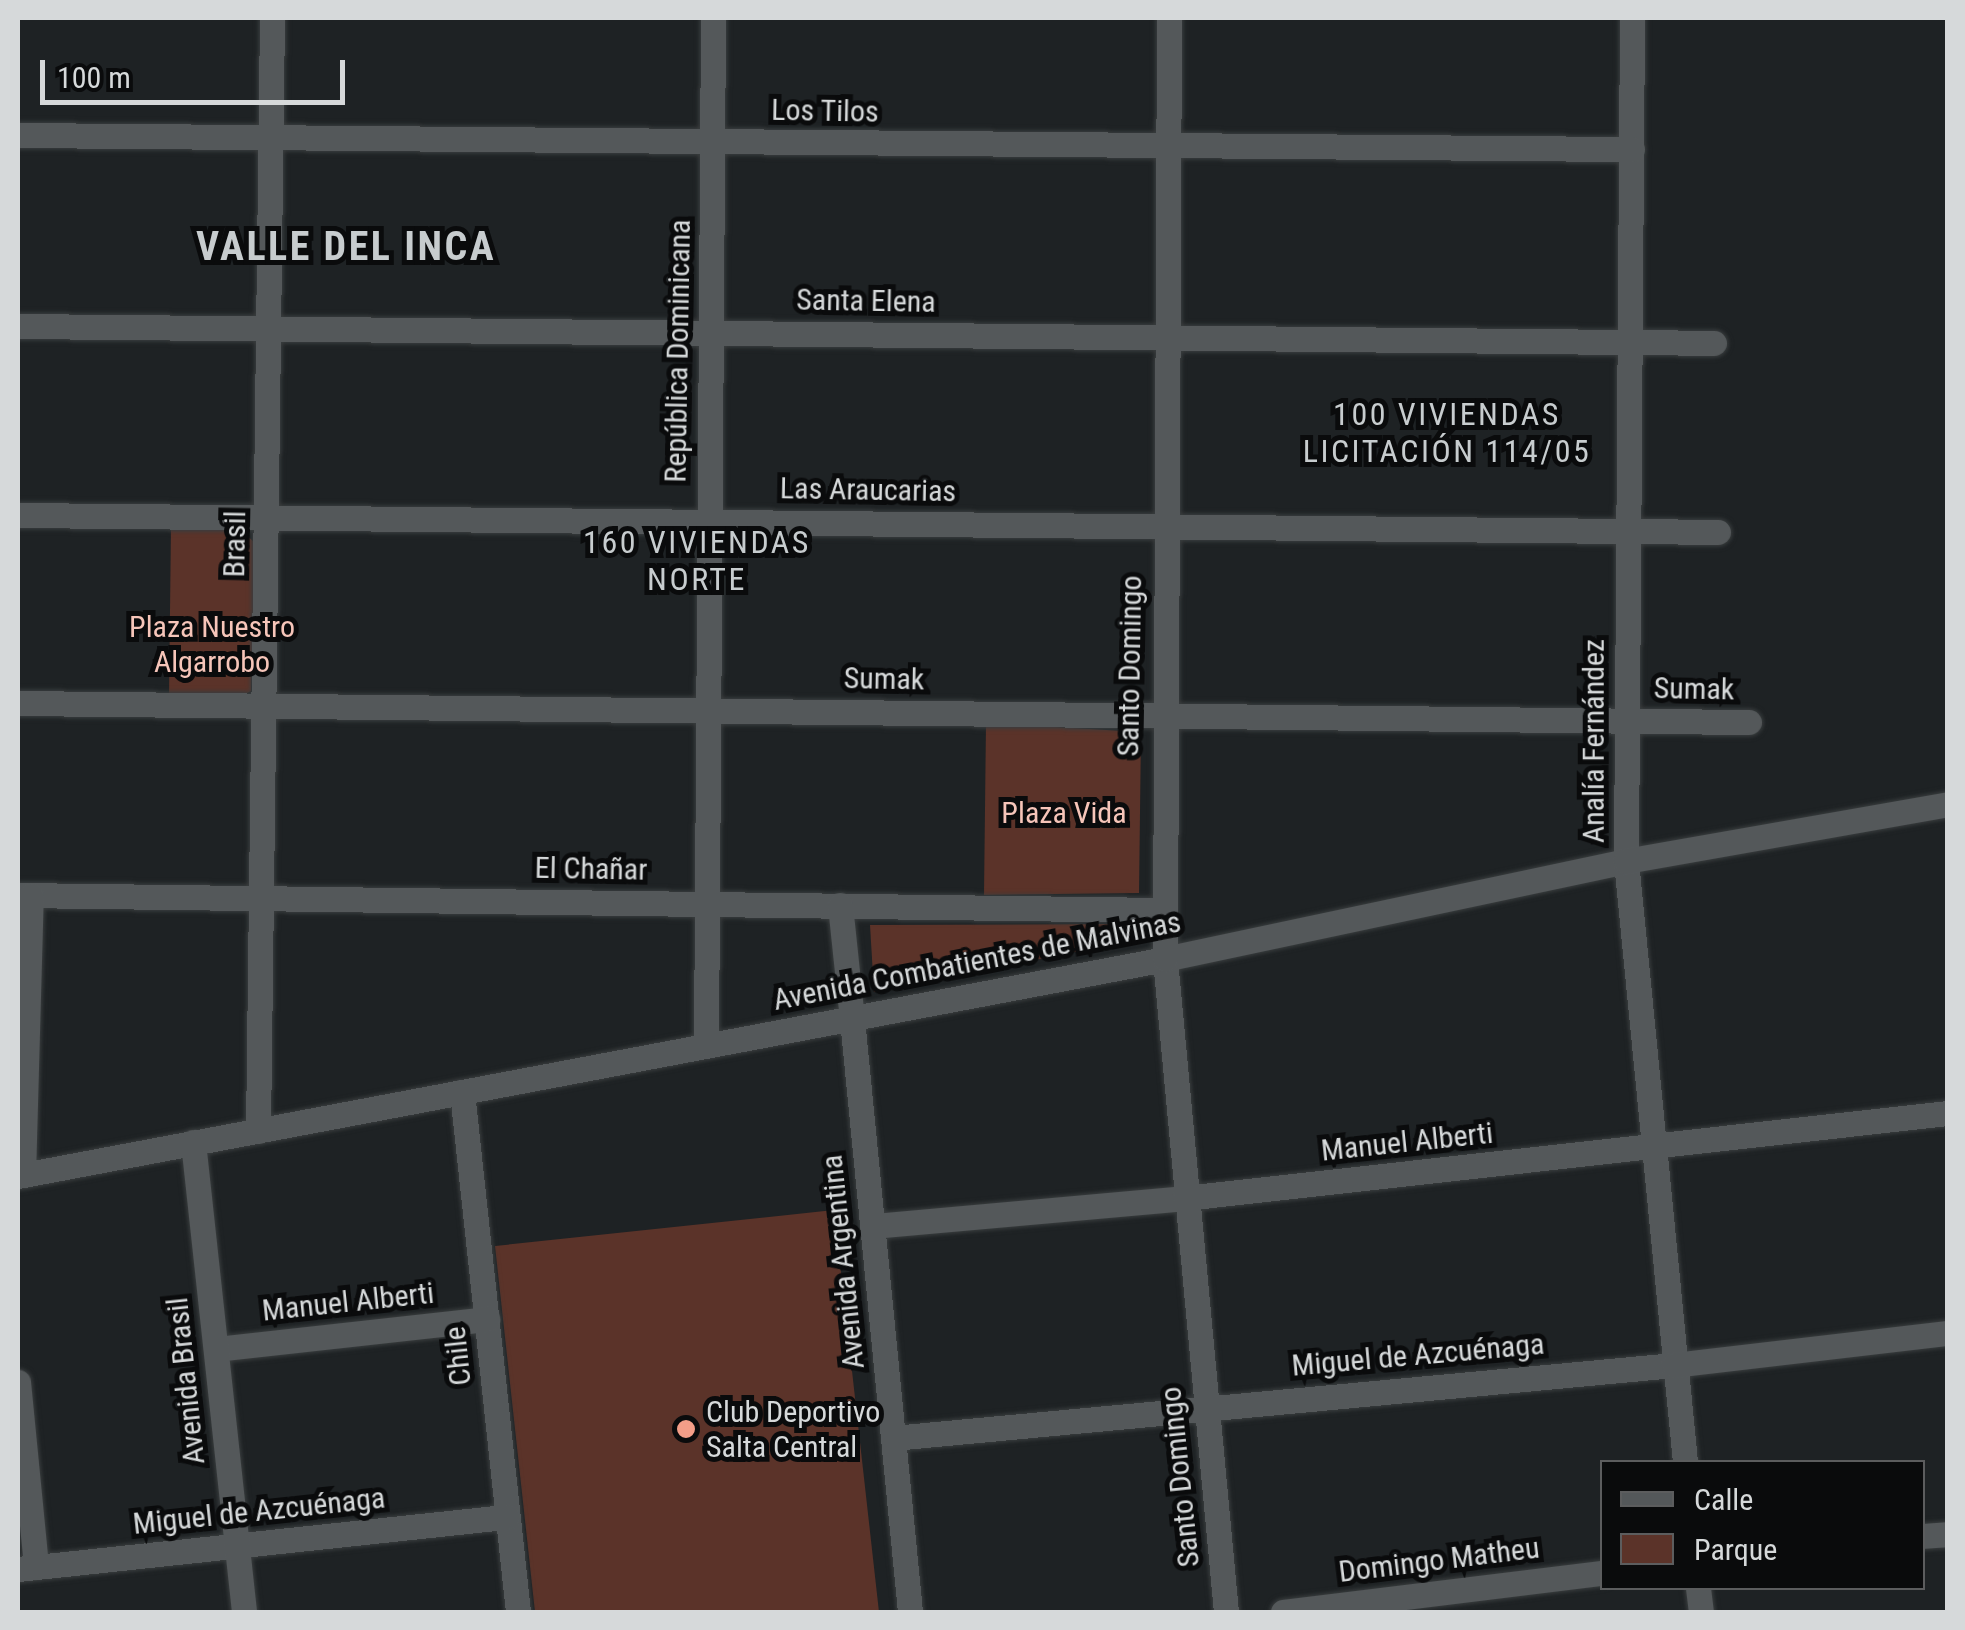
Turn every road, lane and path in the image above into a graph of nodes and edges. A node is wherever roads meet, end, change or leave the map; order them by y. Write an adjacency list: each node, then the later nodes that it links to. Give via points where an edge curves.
1 (272, 18): 6 (street, Brasil)
2 (714, 18): 7 (street, República Dominicana)
3 (1169, 18): 8 (street, Santo Domingo)
4 (1632, 18): 9 (street, Analía Fernández)
5 (18, 136): 6 (street, Los Tilos)
6 (272, 138): 7 (street, Los Tilos); 11 (street, Brasil)
7 (713, 142): 8 (street, Los Tilos); 12 (street, República Dominicana)
8 (1167, 146): 9 (street, Los Tilos); 13 (street, Santo Domingo)
9 (1632, 149): 14 (street, Analía Fernández)
10 (18, 326): 11 (street, Santa Elena)
11 (270, 330): 12 (street, Santa Elena); 17 (street, Brasil)
12 (711, 332): 13 (street, Santa Elena); 18 (street, República Dominicana)
13 (1165, 337): 14 (street, Santa Elena); 19 (street, Santo Domingo)
14 (1630, 342): 15 (street, Santa Elena); 20 (street, Analía Fernández)
15 (1714, 342)
16 (18, 514): 17 (street, Las Araucarias)
17 (268, 517): 18 (street, Las Araucarias); 23 (street, Brasil)
18 (709, 521): 19 (street, Las Araucarias); 24 (street, República Dominicana)
19 (1164, 526): 20 (street, Las Araucarias); 25 (street, Santo Domingo)
20 (1628, 531): 21 (street, Las Araucarias); 26 (street, Analía Fernández)
21 (1718, 532)
22 (18, 704): 23 (street, Sumak)
23 (265, 706): 24 (street, Sumak); 31 (street, Brasil)
24 (706, 710): 25 (street, Sumak); 32 (street, República Dominicana)
25 (1161, 716): 26 (street, Sumak); 34 (street, Santo Domingo)
26 (1627, 721): 27 (street, Sumak); 29 (street, Analía Fernández)
27 (1749, 722)
28 (1948, 804): 29 (street, Avenida Combatientes de Malvinas)
29 (1626, 860): 35 (street, Avenida Combatientes de Malvinas); 42 (street, Analía Fernández)
30 (24, 895): 31 (street, El Chañar); 43 (street)
31 (262, 896): 32 (street, El Chañar); 40 (street, Brasil)
32 (704, 903): 33 (street, El Chañar); 37 (street, República Dominicana)
33 (840, 905): 34 (street, El Chañar); 36 (street, Avenida Argentina)
34 (1162, 910): 35 (street, Santo Domingo)
35 (1165, 959): 36 (street, Avenida Combatientes de Malvinas); 44 (street, Santo Domingo)
36 (852, 1019): 37 (street, Avenida Combatientes de Malvinas); 45 (street, Avenida Argentina)
37 (706, 1045): 38 (street, Avenida Combatientes de Malvinas)
38 (462, 1092): 40 (street, Avenida Combatientes de Malvinas); 46 (street, Chile)
39 (1948, 1113): 42 (street, Manuel Alberti)
40 (258, 1131): 41 (street, Avenida Combatientes de Malvinas)
41 (194, 1142): 43 (street, Avenida Combatientes de Malvinas); 48 (street, Avenida Brasil)
42 (1653, 1149): 44 (street, Manuel Alberti); 49 (street, Analía Fernández)
43 (20, 1175)
44 (1185, 1198): 45 (street, Manuel Alberti); 51 (street, Santo Domingo)
45 (873, 1226): 52 (street, Avenida Argentina)
46 (486, 1320): 48 (street, Manuel Alberti); 54 (street, Chile)
47 (1948, 1332): 49 (street, Miguel de Azcuénaga)
48 (216, 1349): 55 (street, Avenida Brasil)
49 (1674, 1365): 51 (street, Miguel de Azcuénaga); 53 (street, Analía Fernández)
50 (18, 1382): 56 (street)
51 (1206, 1407): 52 (street, Miguel de Azcuénaga); 61 (street, Santo Domingo)
52 (893, 1438): 60 (street, Avenida Argentina)
53 (1685, 1460)
54 (508, 1517): 55 (street, Miguel de Azcuénaga); 59 (street, Chile)
55 (236, 1546): 56 (street, Miguel de Azcuénaga); 58 (street, Avenida Brasil)
56 (27, 1568)
57 (1600, 1573): 62 (street, Domingo Matheu)
58 (244, 1612)
59 (518, 1612)
60 (910, 1612)
61 (1226, 1612)
62 (1283, 1612)

